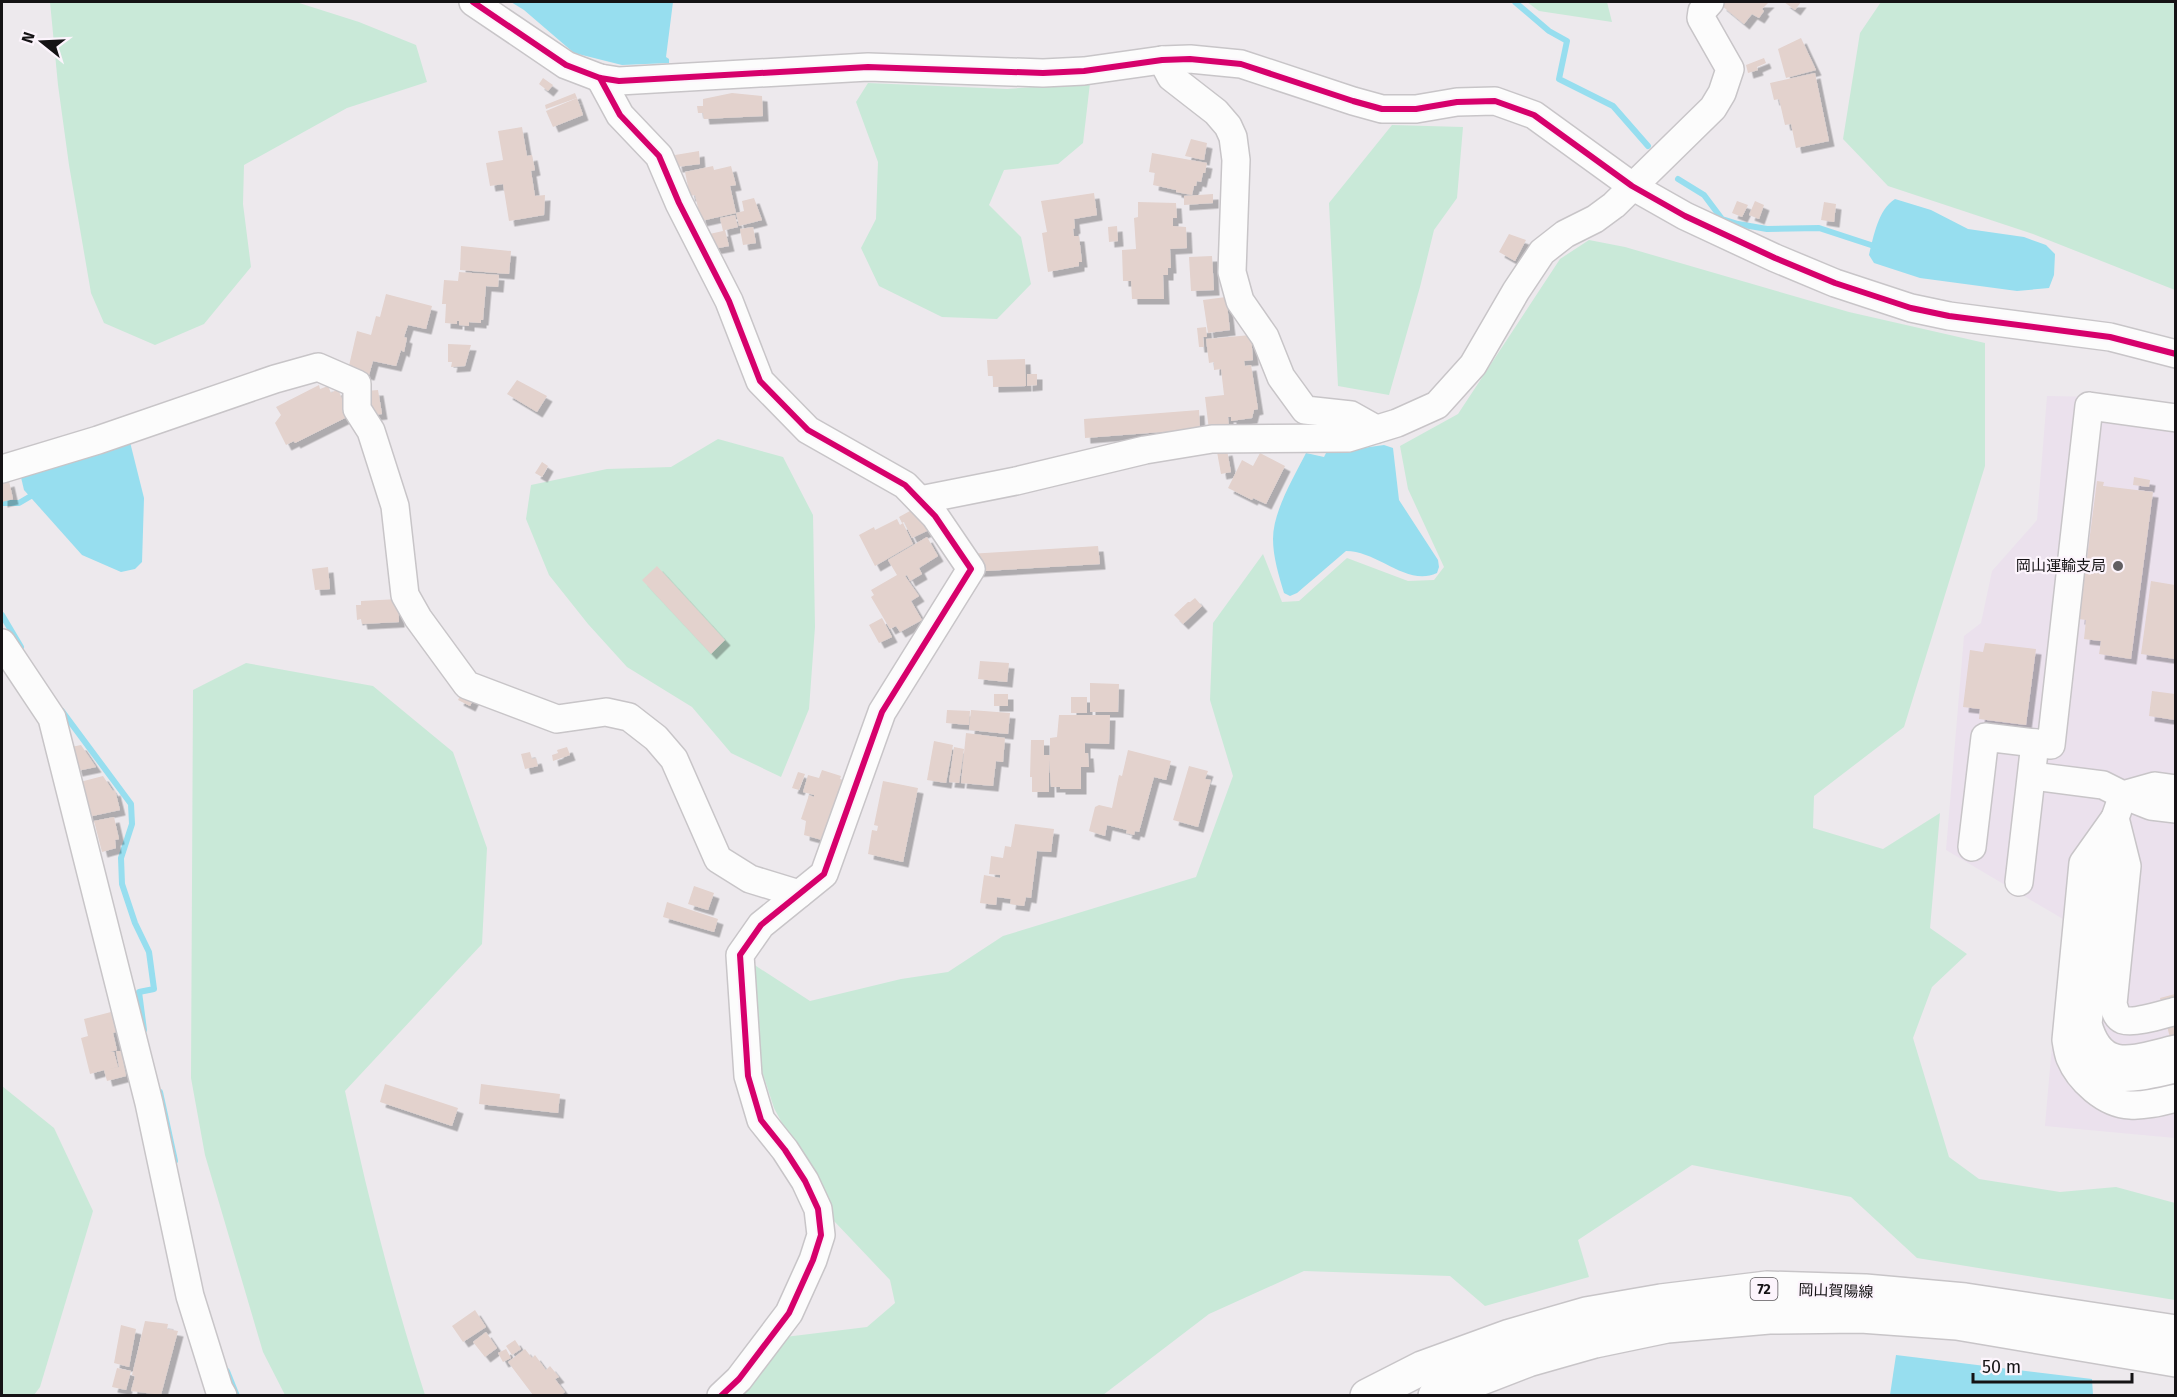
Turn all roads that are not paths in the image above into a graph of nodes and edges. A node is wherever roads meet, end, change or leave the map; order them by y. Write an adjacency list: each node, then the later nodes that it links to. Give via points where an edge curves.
1 (473, 2): 4 (street, via 566,65)
2 (1701, 4): 5 (street, via 1701,18 1730,69 1722,93 1713,108)
3 (1162, 60): 4 (street, via 1043,73 868,67 635,81); 5 (street, via 1241,64 1382,108 1416,109 1495,101 1534,115); 8 (street, via 1171,77 1215,112 1233,137 1236,160 1232,272 1239,301 1265,336 1281,377 1305,410 1351,415)
4 (600, 78): 10 (street, via 620,115 658,156 729,301 760,381 808,430 905,485)
5 (1632, 186): 6 (street, via 1775,258 1911,308 2110,337); 8 (street, via 1595,219 1565,234 1542,252 1473,365 1437,405)
6 (2175, 354)
7 (2175, 418): 12 (street, via 2089,406 2051,745)
8 (1376, 429): 10 (street, via 1348,438 1212,439)
9 (2, 469): 19 (street, via 318,368 357,384 357,409 371,431 395,506 405,595 467,685 557,719 606,712 629,717 656,738 674,759 718,859 750,879)
10 (920, 500): 19 (street, via 971,569 882,712 824,874)
11 (2, 643): 27 (street, via 51,718 149,1103 190,1296)
12 (2035, 743): 13 (street); 17 (street, via 1985,737)
13 (2032, 776): 15 (street, via 2103,785); 18 (street)
14 (2175, 789): 15 (street, via 2155,786)
15 (2119, 806): 16 (street); 20 (street, via 2127,866 2113,1004 2122,1020); 21 (street, via 2101,1014 2105,1027 2123,1039); 22 (street, via 2104,866 2088,1024 2101,1052 2112,1058 2126,1059); 23 (street, via 2093,866 2077,1035 2094,1068 2108,1076 2123,1079); 24 (street, via 2083,863 2066,1040 2070,1059 2082,1077 2109,1099 2136,1105)
16 (2175, 808)
17 (1972, 848)
18 (2019, 882)
19 (799, 894): 28 (street, via 761,925 740,955 748,1076 760,1120 805,1181 818,1209 821,1235 789,1312 739,1379)
20 (2175, 1011)
21 (2175, 1028)
22 (2175, 1048)
23 (2175, 1069)
24 (2175, 1098)
25 (2175, 1332): 29 (main road, 岡山賀陽線 / 72, via 1965,1300 1767,1288 1661,1300 1586,1314 1422,1368)
26 (2175, 1360): 30 (main road, 岡山賀陽線 / 72, via 1957,1323 1861,1316 1769,1317 1667,1326 1595,1341 1528,1360)
27 (223, 1395)
28 (721, 1395)
29 (1367, 1395)
30 (1435, 1395)

